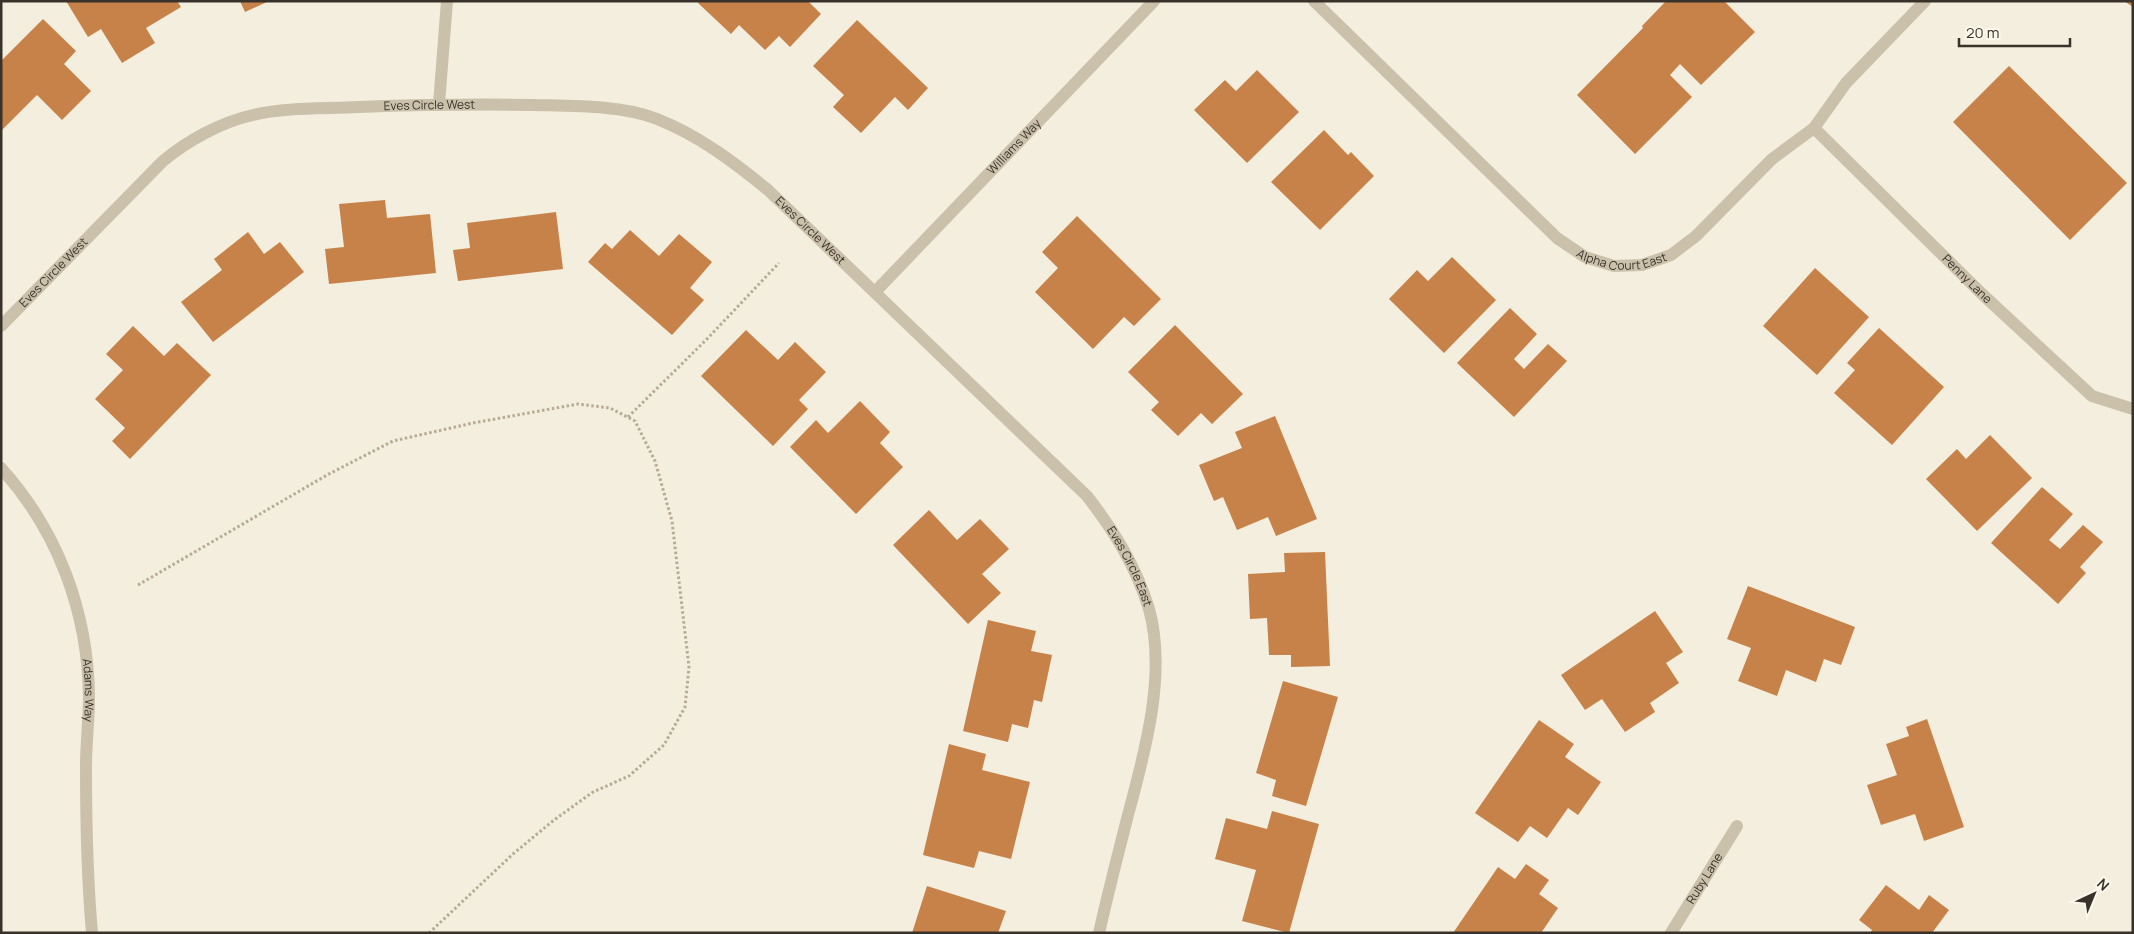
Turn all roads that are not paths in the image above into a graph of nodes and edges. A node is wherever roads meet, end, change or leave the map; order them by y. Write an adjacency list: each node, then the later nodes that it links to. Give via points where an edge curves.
1 (447, 1): 5 (street)
2 (1154, 1): 7 (street, Williams Way)
3 (1314, 1): 6 (street, Alpha Court East, via 1561,242 1586,258 1614,266 1642,265 1672,255 1696,236 1772,159)
4 (1925, 1): 6 (street, Alpha Court East, via 1846,83)
5 (439, 104): 7 (street, Eves Circle West, via 581,106 657,119 709,145 738,164); 8 (street, Eves Circle West, via 280,111 251,115 201,134 163,161)
6 (1814, 128): 9 (street, Penny Lane, via 1981,293 2092,396)
7 (876, 292): 13 (street, Eves Circle East, via 1087,496 1113,529 1135,570 1149,610 1156,667 1150,717)
8 (1, 326)
9 (2133, 408)
10 (1, 468): 12 (street, Adams Way, via 34,509 54,545 75,595 84,640 89,696 86,775)
11 (1737, 826): 14 (street, Ruby Lane)
12 (92, 933)
13 (1098, 933)
14 (1671, 933)

